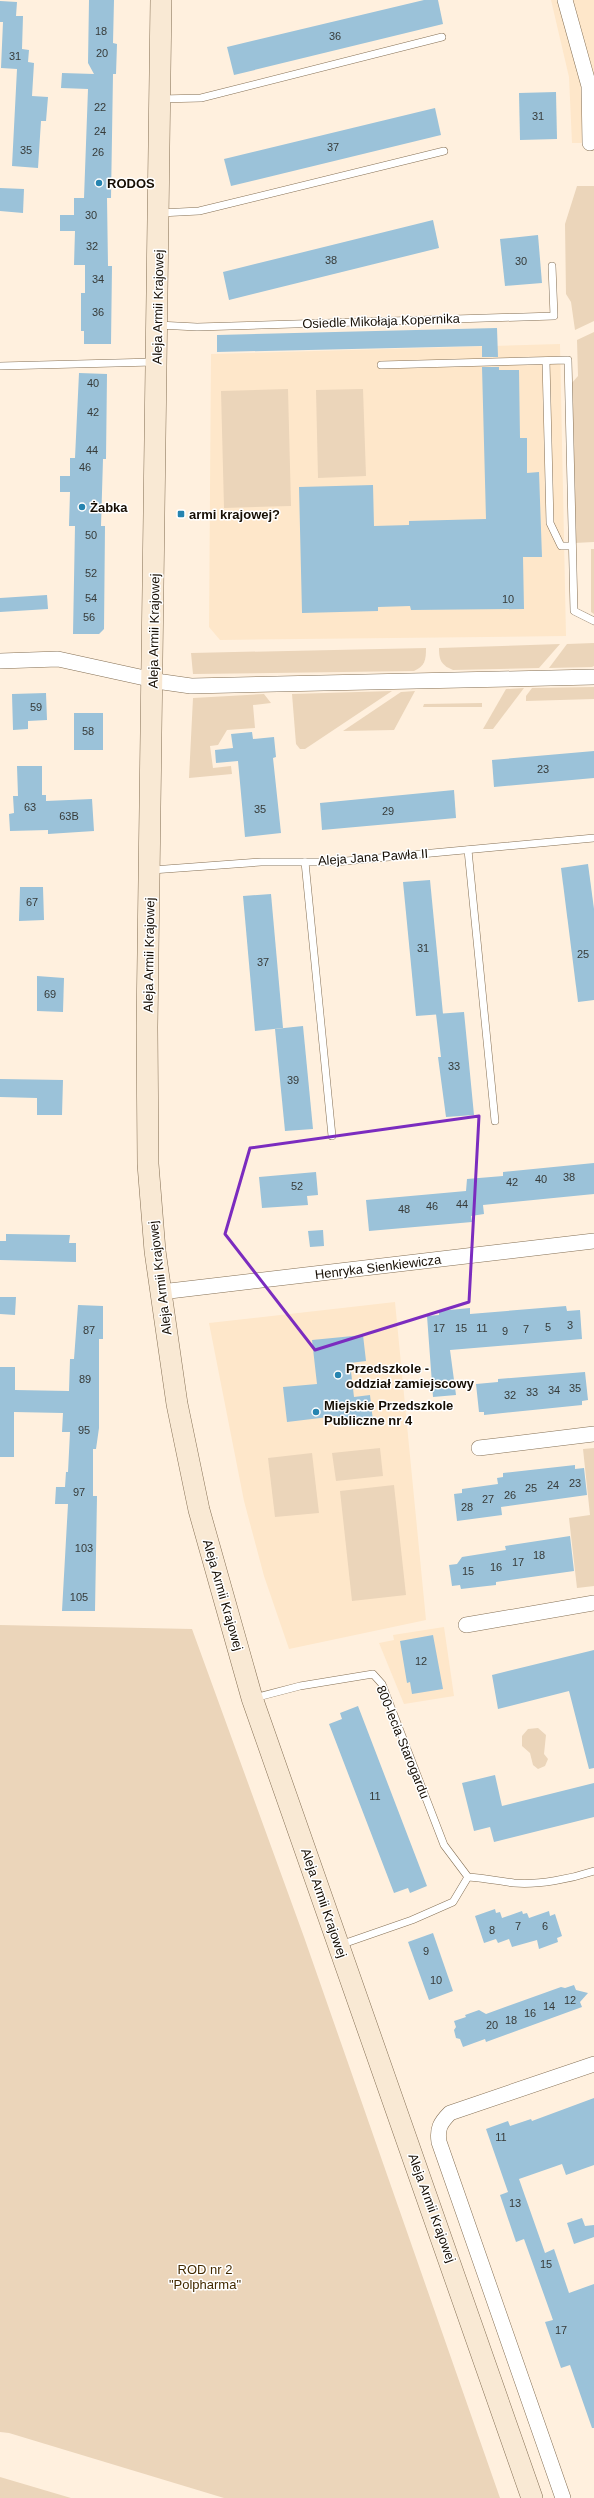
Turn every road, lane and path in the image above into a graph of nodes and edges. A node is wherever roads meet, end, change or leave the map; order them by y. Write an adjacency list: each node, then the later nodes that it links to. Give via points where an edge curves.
1 (161, 0): 4 (main road, Aleja Armii Krajowej)
2 (565, 0): 5 (street, via 589,86)
3 (442, 37): 4 (lane, via 201,98)
4 (160, 99): 7 (main road, Aleja Armii Krajowej)
5 (590, 143)
6 (444, 151): 7 (lane, via 199,211)
7 (159, 213): 9 (main road, Aleja Armii Krajowej)
8 (552, 266): 9 (lane, Osiedle Mikołaja Kopernika, via 554,316 193,327)
9 (158, 325): 11 (main road, Aleja Armii Krajowej)
10 (546, 361): 12 (lane); 14 (lane, via 550,523 561,546); 14 (lane, via 568,360)
11 (158, 362): 13 (lane); 18 (main road, Aleja Armii Krajowej)
12 (380, 365)
13 (0, 366)
14 (572, 546): 15 (lane, via 574,611)
15 (594, 621)
16 (0, 661): 18 (street, via 58,659)
17 (594, 676): 18 (street, via 191,686)
18 (153, 680): 22 (main road, Aleja Armii Krajowej)
19 (594, 838): 20 (lane, Aleja Jana Pawła II)
20 (468, 850): 21 (lane, Aleja Jana Pawła II, via 335,862); 23 (lane)
21 (305, 862): 22 (lane, Aleja Jana Pawła II, via 261,862); 24 (lane)
22 (151, 870): 26 (main road, Aleja Armii Krajowej, via 147,1027 148,1164)
23 (495, 1121)
24 (332, 1136)
25 (594, 1241): 26 (street, Henryka Sienkiewicza)
26 (161, 1292): 31 (main road, Aleja Armii Krajowej, via 177,1404 199,1510)
27 (594, 1434): 28 (street)
28 (479, 1448)
29 (594, 1603): 30 (street)
30 (466, 1625)
31 (252, 1698): 33 (lane, 800-lecia Starogardu, via 300,1686 373,1674 382,1684 444,1845); 34 (main road, Aleja Armii Krajowej)
32 (594, 1871): 33 (lane, via 558,1879 516,1883)
33 (468, 1877): 34 (lane, via 453,1902 412,1920)
34 (339, 1945): 36 (main road, Aleja Armii Krajowej)
35 (594, 2064): 37 (street, Aleja Armii Krajowej, via 450,2114 438,2130 439,2142)
36 (532, 2498)
37 (563, 2498)

